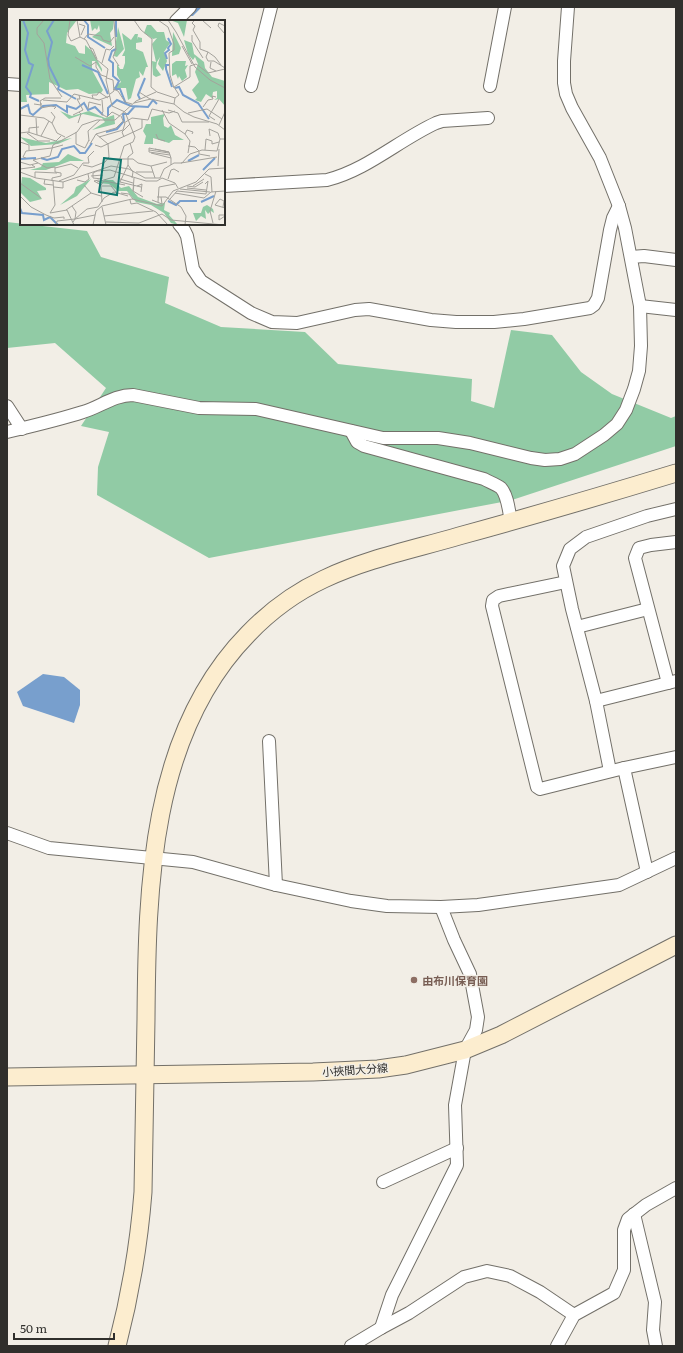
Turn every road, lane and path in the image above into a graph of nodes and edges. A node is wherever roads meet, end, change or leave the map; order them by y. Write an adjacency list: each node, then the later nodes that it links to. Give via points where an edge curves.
1 (190, 7): 5 (street)
2 (271, 7): 8 (street)
3 (506, 7): 9 (street)
4 (568, 7): 12 (street, via 564,61 566,94 600,158)
5 (177, 20)
6 (7, 84): 7 (street)
7 (20, 85)
8 (251, 86)
9 (490, 86)
10 (488, 118): 11 (street, via 436,123 336,178)
11 (225, 186)
12 (619, 206): 13 (street, via 612,224 600,291 594,305 590,308 494,322 456,322 369,309 297,323 279,323 264,319 201,282 193,269 187,236); 14 (street)
13 (180, 225)
14 (631, 256): 15 (street); 16 (street)
15 (676, 260)
16 (640, 306): 17 (street); 20 (street, via 639,371 626,410 617,424 574,454 560,459 545,460 453,440 383,438)
17 (676, 310)
18 (7, 406): 19 (street)
19 (22, 429): 20 (street, via 85,412 123,395 133,395 199,408 256,409); 21 (street)
20 (351, 431): 24 (street, via 357,442 364,446 484,479 501,488)
21 (7, 432)
22 (676, 473): 24 (street)
23 (676, 509): 26 (street, via 586,537 570,549 563,566)
24 (512, 522): 36 (street, via 384,558 331,576 293,596 260,622 220,666 194,709 171,776)
25 (676, 542): 27 (street, via 639,548 636,558)
26 (566, 582): 28 (street); 34 (street, via 499,596 493,600 492,606 537,787 540,789)
27 (648, 609): 28 (street); 29 (street)
28 (577, 627): 30 (street)
29 (672, 682): 30 (street)
30 (596, 701): 34 (street)
31 (269, 741): 39 (street)
32 (676, 757): 33 (street)
33 (624, 768): 34 (street); 38 (street)
34 (610, 771)
35 (7, 833): 36 (street, via 50,848)
36 (153, 858): 39 (street, via 193,862); 43 (street, via 147,930)
37 (676, 858): 38 (street)
38 (647, 872): 40 (street, via 619,885 478,905)
39 (276, 885): 40 (street, via 351,902)
40 (441, 907): 42 (street, via 470,974 478,1017 476,1030)
41 (676, 945): 42 (street, 小挾間大分線, via 501,1035)
42 (465, 1050): 43 (street, 小挾間大分線, via 406,1065 378,1069); 45 (street, via 455,1105)
43 (145, 1075): 44 (street, 小挾間大分線); 51 (street, via 140,1233)
44 (7, 1078)
45 (457, 1148): 46 (street); 50 (street, via 456,1165 392,1295)
46 (383, 1182)
47 (676, 1188): 48 (street, via 646,1204)
48 (634, 1214): 49 (street, via 628,1219 624,1230 624,1270 614,1293); 54 (street, via 655,1302 653,1330)
49 (574, 1315): 50 (street, via 510,1276 487,1271 464,1277 409,1314); 53 (street)
50 (381, 1328): 52 (street)
51 (117, 1346)
52 (351, 1346)
53 (557, 1346)
54 (656, 1346)

